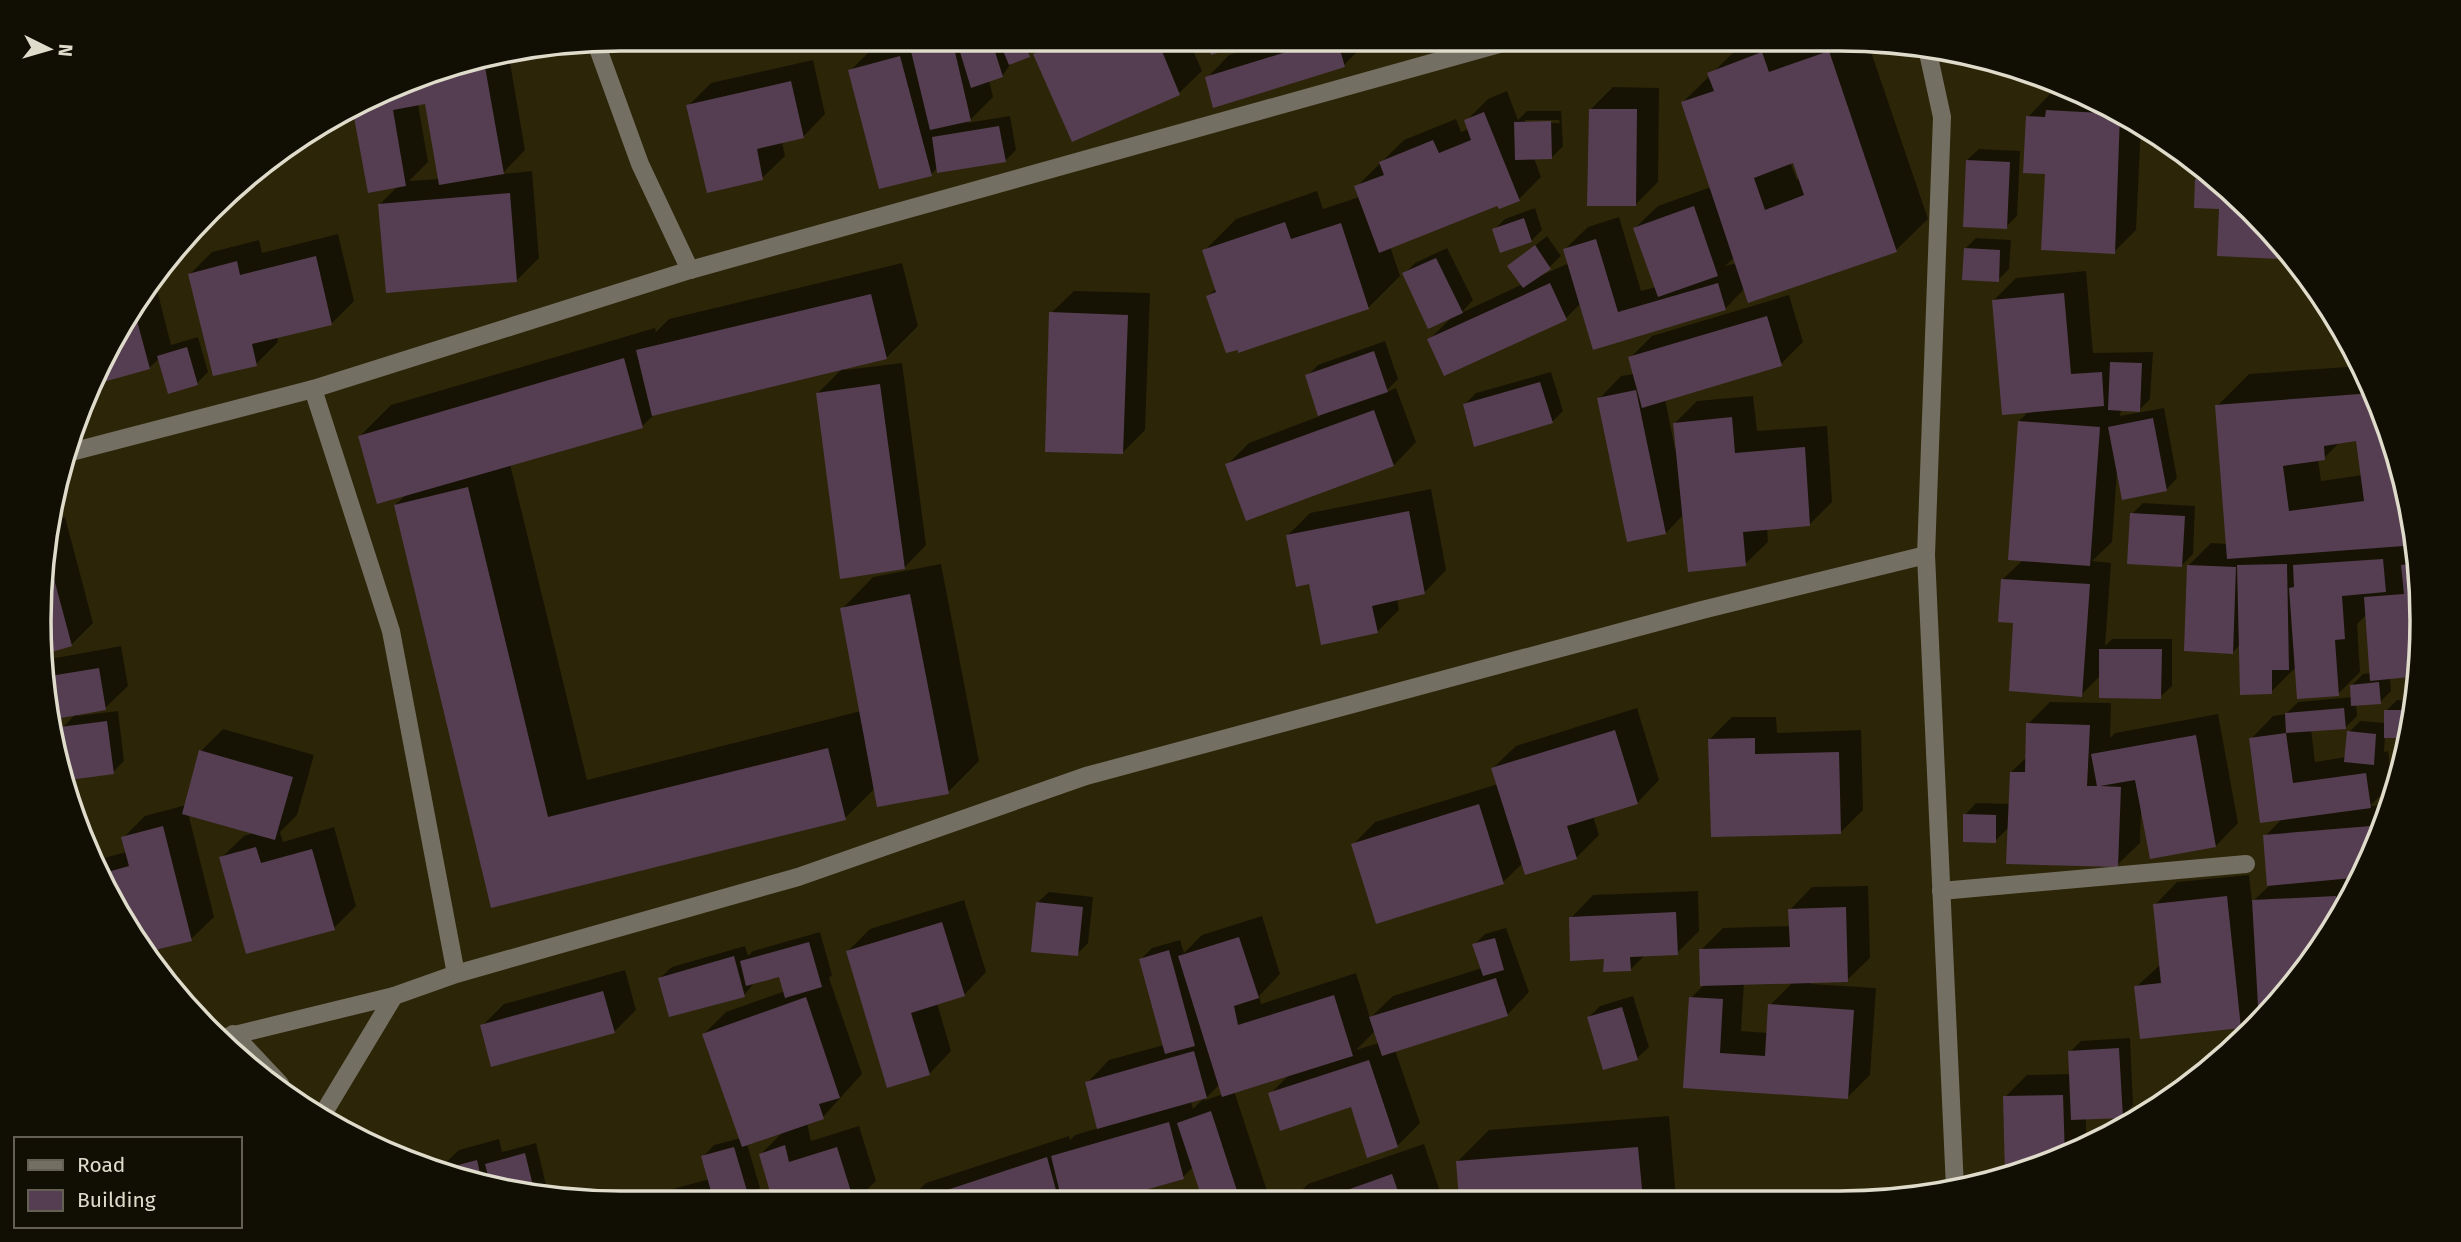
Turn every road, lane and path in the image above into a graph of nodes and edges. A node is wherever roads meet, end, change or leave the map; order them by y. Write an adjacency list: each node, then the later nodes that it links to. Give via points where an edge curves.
1 (1474, 51): 4 (street)
2 (599, 52): 4 (street, via 639,164)
3 (1929, 58): 7 (street, via 1942,117)
4 (690, 270): 5 (street)
5 (313, 389): 6 (street); 10 (street, via 391,631)
6 (77, 450)
7 (1926, 555): 9 (street); 10 (street, via 1702,610 1086,776 798,877)
8 (2246, 864): 9 (street)
9 (1941, 891): 14 (street)
10 (456, 974): 11 (street)
11 (394, 996): 12 (street); 13 (street)
12 (230, 1036)
13 (326, 1109)
14 (1955, 1179)

